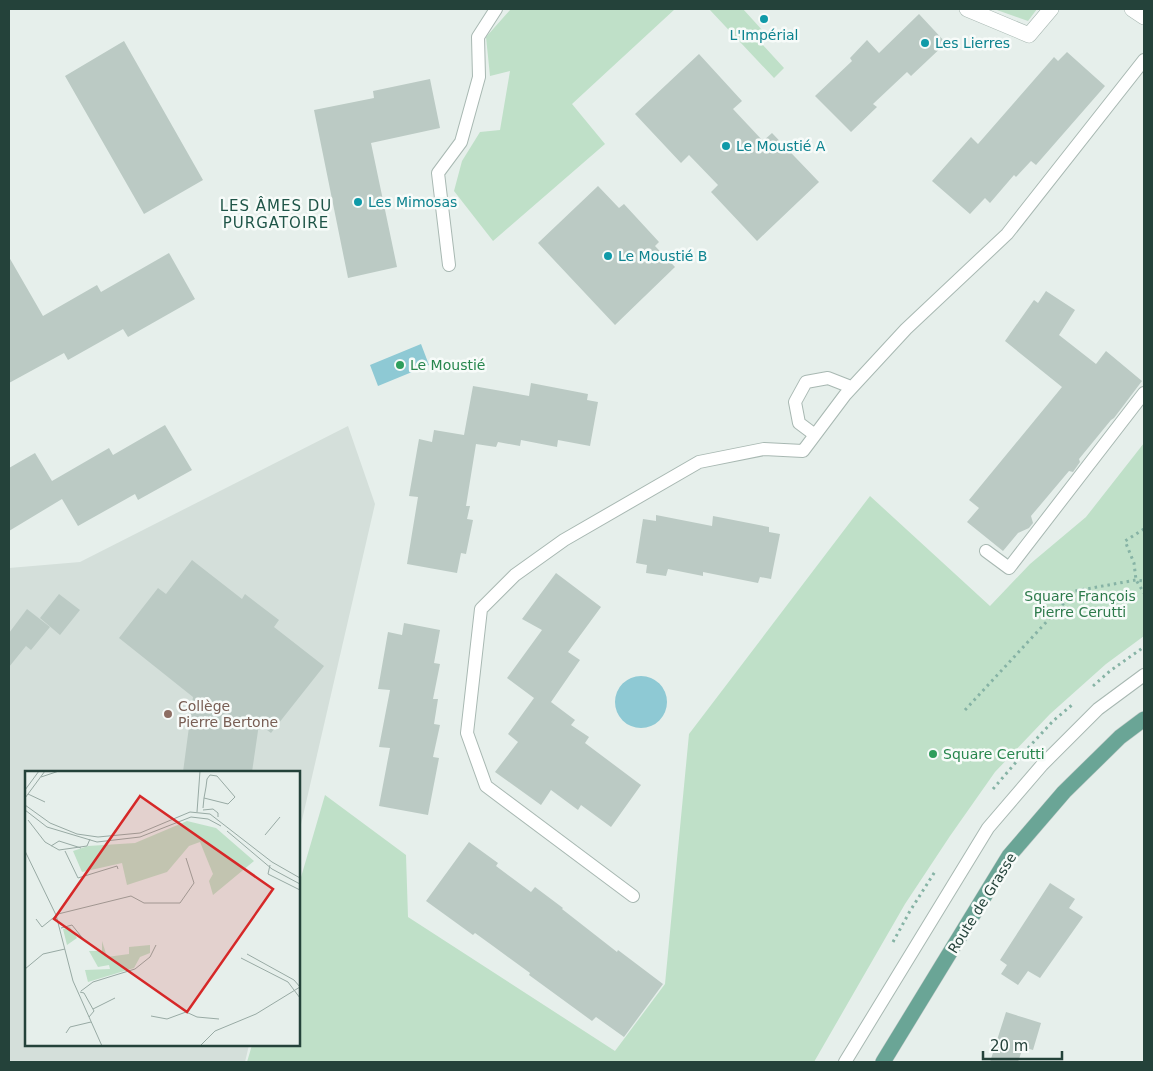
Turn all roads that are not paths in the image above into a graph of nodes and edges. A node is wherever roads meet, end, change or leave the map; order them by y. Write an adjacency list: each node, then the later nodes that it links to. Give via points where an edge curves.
1 (496, 9): 7 (lane, via 478,37 478,77 461,142 438,174)
2 (967, 9): 3 (street, via 1029,35)
3 (1051, 9)
4 (1132, 9): 5 (street)
5 (1144, 17)
6 (1144, 60): 8 (lane, via 1007,234 906,329)
7 (449, 265)
8 (851, 388): 10 (lane); 10 (lane, via 828,378 806,382 796,402 799,423)
9 (1144, 394): 11 (lane, via 1009,568)
10 (815, 435): 14 (lane, via 803,451 764,449 699,462 564,540 515,574 482,609 467,733 486,786)
11 (986, 551)
12 (1144, 675): 15 (lane, via 1098,709 1042,765 988,828)
13 (1144, 719): 16 (main road, Route de Grasse, via 1120,737 1064,792 1010,856)
14 (634, 896)
15 (845, 1062)
16 (883, 1062)

